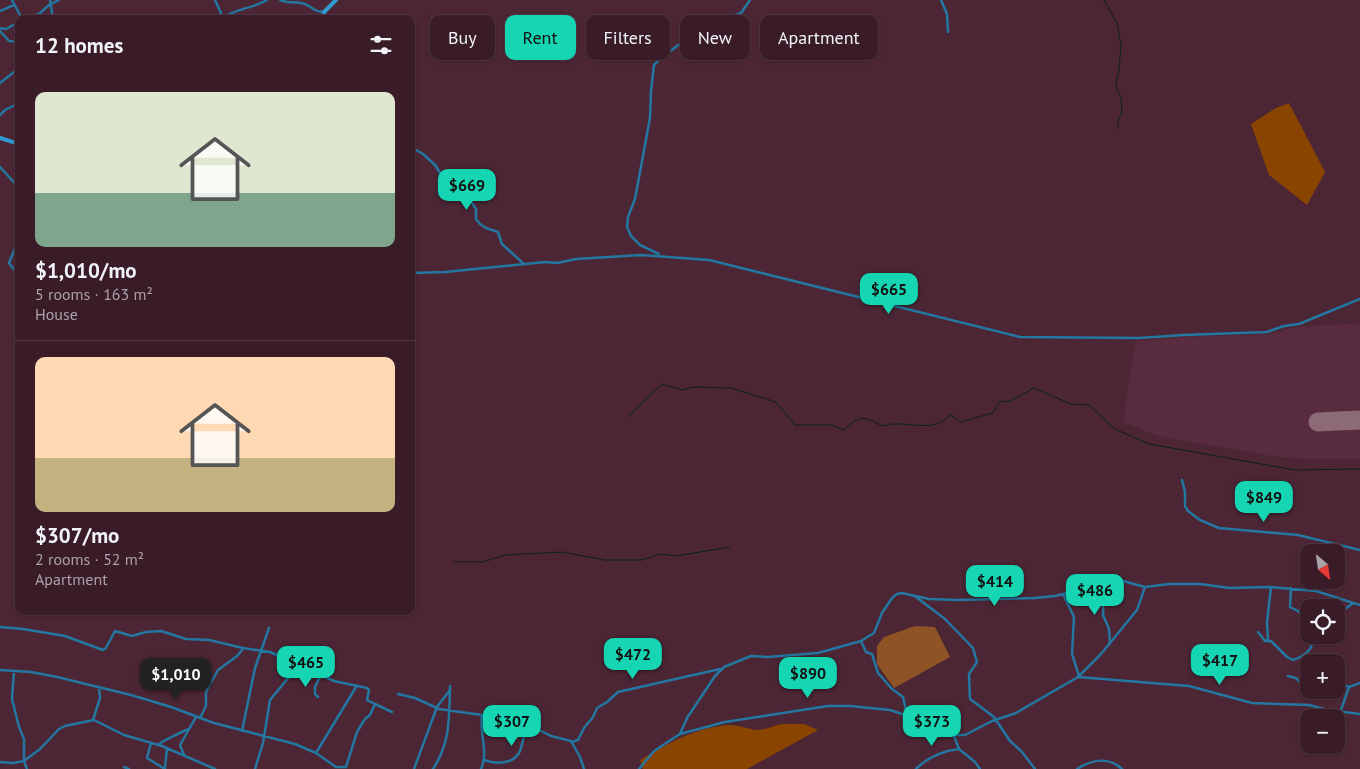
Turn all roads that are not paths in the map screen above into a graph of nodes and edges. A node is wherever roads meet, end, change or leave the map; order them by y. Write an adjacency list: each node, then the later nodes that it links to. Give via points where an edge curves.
1 (12, 0): 10 (street)
2 (50, 0): 11 (street)
3 (59, 0): 11 (street)
4 (215, 0): 17 (street)
5 (267, 0): 18 (street)
6 (280, 0): 13 (street, via 302,3 318,12)
7 (336, 0): 13 (street)
8 (750, 0): 34 (street, via 741,13 681,43 654,65 650,118 627,227 640,245)
9 (941, 0): 22 (street, via 947,14)
10 (14, 5): 12 (street); 14 (street)
11 (49, 5): 15 (street); 16 (street)
12 (0, 11)
13 (325, 11): 19 (street)
14 (21, 15)
15 (37, 15)
16 (52, 15)
17 (220, 15)
18 (225, 15)
19 (323, 15)
20 (15, 24): 21 (street)
21 (0, 29): 23 (street, via 9,41)
22 (948, 32)
23 (15, 42)
24 (15, 71): 25 (street)
25 (0, 83)
26 (15, 105): 27 (street)
27 (0, 115)
28 (0, 138): 29 (street)
29 (15, 143)
30 (415, 149): 35 (street, via 472,203 477,221 498,232 502,244)
31 (0, 167): 32 (street)
32 (15, 184)
33 (15, 248): 36 (street, via 9,264)
34 (662, 256): 35 (street, via 630,255); 38 (street, via 716,262 1020,337 1139,338 1267,332 1299,324)
35 (524, 264): 37 (street)
36 (15, 271)
37 (415, 273)
38 (1360, 298)
39 (1182, 480): 40 (street, via 1188,511 1219,528 1298,535)
40 (1360, 550)
41 (1145, 587): 42 (street, via 1181,584 1236,589); 43 (street, via 1119,580); 56 (street, via 1137,610)
42 (1271, 587): 44 (street); 55 (street)
43 (1104, 588): 45 (street); 56 (street, via 1104,615)
44 (1291, 588): 47 (street, via 1316,591); 50 (street, via 1290,607)
45 (1063, 594): 46 (street, via 957,600); 66 (street, via 1074,617 1072,654)
46 (914, 596): 54 (street, via 897,594 892,598 874,633); 90 (street, via 945,619 972,648 977,662 969,672 970,698)
47 (1353, 603): 48 (street); 49 (street)
48 (1360, 605)
49 (1345, 609)
50 (1300, 614)
51 (0, 627): 58 (street, via 64,636 103,650 116,630 132,636 161,631 186,639 209,640)
52 (270, 628): 59 (street)
53 (1258, 632): 55 (street)
54 (861, 641): 61 (street, via 818,653 751,656); 84 (street, via 866,652 872,654 878,673 904,699)
55 (1266, 641): 57 (street, via 1271,641 1293,660 1310,650)
56 (1110, 644): 66 (street)
57 (1311, 644)
58 (243, 648): 59 (street); 88 (street, via 238,656 218,670 208,686 206,706)
59 (261, 651): 60 (street, via 275,653); 93 (street)
60 (299, 665): 64 (street); 95 (street, via 271,698)
61 (721, 669): 94 (street, via 687,718); 97 (street, via 618,692 597,708 578,740)
62 (0, 670): 63 (street)
63 (14, 670): 72 (street); 105 (street, via 12,699 24,739)
64 (320, 675): 73 (street); 76 (street, via 315,689)
65 (1288, 676): 67 (street)
66 (1079, 677): 79 (street, via 1189,686 1252,703 1309,705); 90 (street, via 1016,713)
67 (1300, 683)
68 (1360, 683): 71 (street)
69 (1345, 685): 71 (street)
70 (450, 686): 74 (street)
71 (1349, 686): 80 (street)
72 (99, 687): 87 (street); 89 (street, via 100,698)
73 (356, 687): 77 (street, via 369,689 367,700); 102 (street)
74 (450, 690): 78 (street); 81 (street)
75 (398, 694): 78 (street)
76 (318, 697)
77 (375, 704): 83 (street); 108 (street, via 358,731 346,767)
78 (436, 708): 81 (street); 114 (street)
79 (1324, 709)
80 (1341, 709)
81 (451, 711): 86 (street); 115 (street, via 446,740)
82 (1345, 711): 85 (street)
83 (392, 712)
84 (907, 714): 94 (street, via 828,706 725,722); 96 (street)
85 (1360, 714)
86 (482, 715): 91 (street, via 511,717); 104 (street)
87 (196, 717): 88 (street); 92 (street)
88 (200, 718): 93 (street)
89 (93, 720): 98 (street, via 124,735); 105 (street, via 59,729)
90 (996, 720): 96 (street, via 964,735); 121 (street)
91 (529, 724): 97 (street, via 551,736); 104 (street, via 516,756 500,763)
92 (189, 729): 99 (street); 103 (street, via 180,745)
93 (242, 731): 95 (street)
94 (680, 734): 118 (street, via 654,751)
95 (264, 736): 102 (street); 113 (street)
96 (954, 736): 101 (street)
97 (572, 742): 117 (street)
98 (151, 743): 99 (street); 111 (street, via 147,758)
99 (158, 745): 100 (street)
100 (166, 748): 103 (street); 111 (street)
101 (960, 749): 119 (street, via 924,760); 120 (street)
102 (316, 753): 108 (street)
103 (184, 755): 112 (street)
104 (484, 760): 116 (street)
105 (24, 761): 106 (street); 109 (street)
106 (0, 762)
107 (124, 767): 110 (street)
108 (338, 768)
109 (27, 769)
110 (130, 769)
111 (165, 769)
112 (215, 769)
113 (255, 769)
114 (414, 769)
115 (434, 769)
116 (482, 769)
117 (584, 769)
118 (638, 769)
119 (916, 769)
120 (980, 769)
121 (1035, 769)
122 (1077, 769): 123 (street, via 1098,760 1116,764)
123 (1122, 769)

